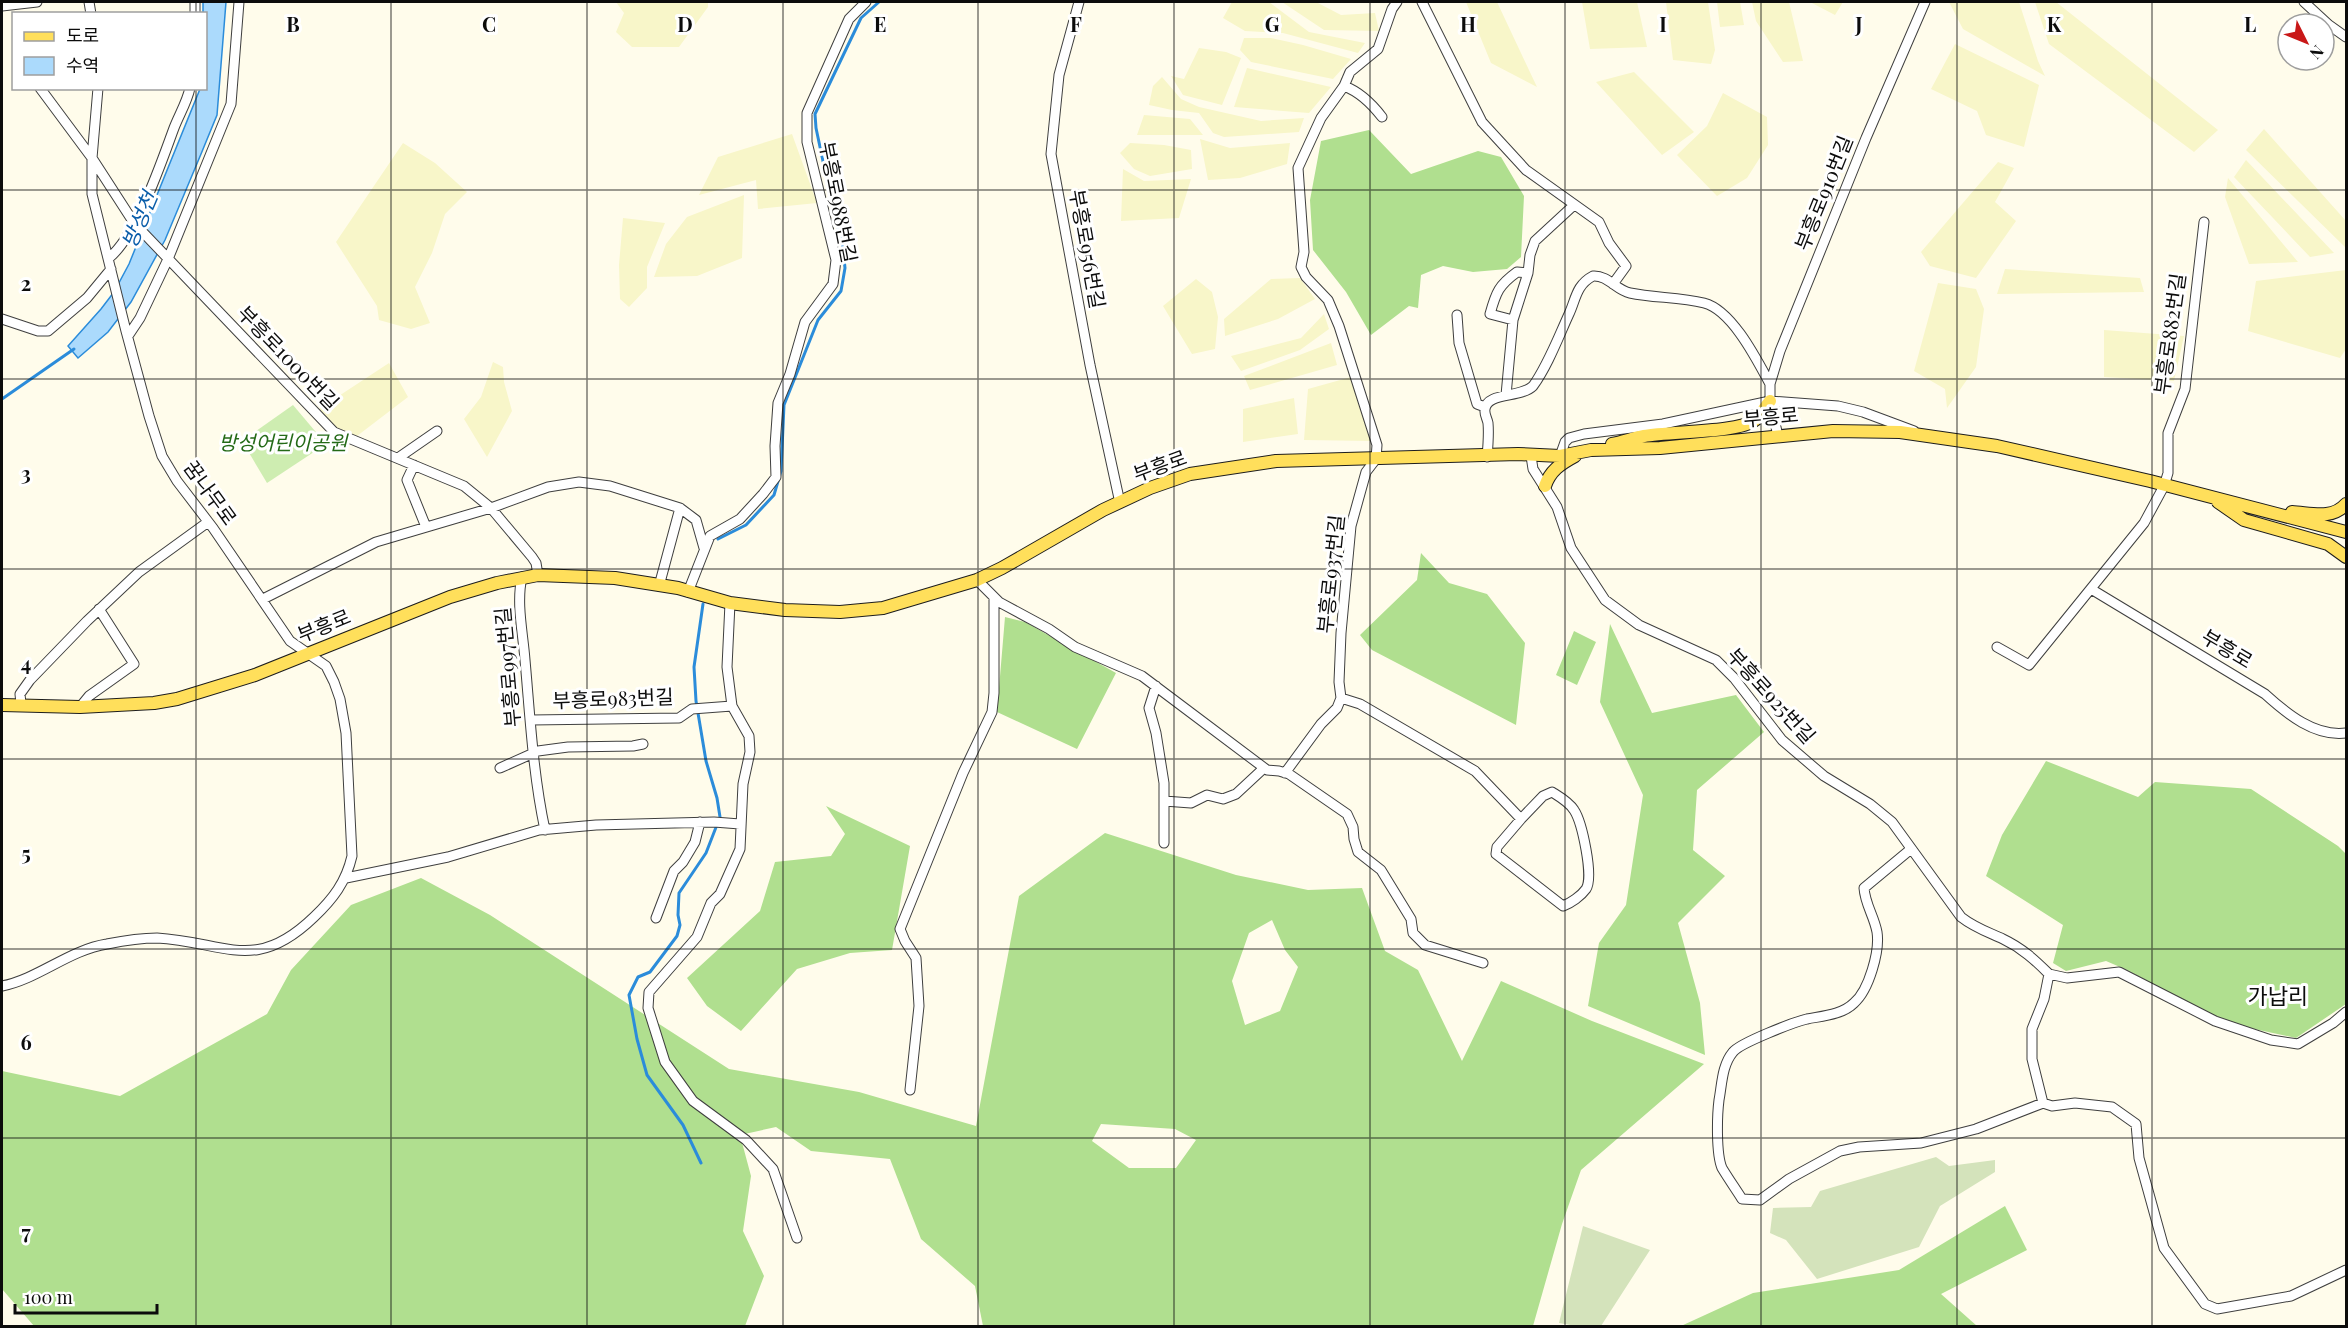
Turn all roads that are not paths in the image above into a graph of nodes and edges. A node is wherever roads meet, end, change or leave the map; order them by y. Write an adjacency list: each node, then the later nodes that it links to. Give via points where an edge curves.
1 (37, 2): 10 (street)
2 (239, 2): 21 (street, via 231,104)
3 (866, 2): 56 (street, 부흥로988번길, via 849,19 807,113 807,142 836,260 833,284 805,322 778,403 776,477 740,519 710,536)
4 (1079, 2): 47 (street, 부흥로956번길, via 1059,75 1051,154)
5 (1397, 2): 12 (street, via 1378,49 1350,72)
6 (1422, 2): 18 (street, via 1482,122 1526,170)
7 (1925, 2): 30 (street, 부흥로910번길, via 1851,175)
8 (2304, 2): 11 (street)
9 (2, 6): 10 (street)
10 (14, 6)
11 (2346, 37)
12 (1344, 86): 16 (street, via 1375,107); 42 (street, via 1322,118 1298,168 1304,252 1301,267 1328,300 1339,326 1377,446)
13 (41, 90): 17 (street)
14 (98, 90): 17 (street)
15 (188, 90): 20 (street)
16 (1382, 117)
17 (92, 158): 20 (street); 22 (street, via 92,194)
18 (1574, 205): 24 (street, via 1536,241); 25 (street, via 1599,222 1626,266)
19 (2204, 222): 45 (street, 부흥로882번길, via 2185,389 2168,434)
20 (134, 223): 21 (street, 부흥로1000번길); 22 (street)
21 (165, 256): 29 (street, via 140,318); 41 (street, 부흥로1000번길, via 334,432)
22 (109, 258): 23 (street)
23 (112, 271): 27 (street, via 48,331); 29 (street, 꿈나무로)
24 (1528, 273): 28 (street); 28 (street, via 1517,272 1495,296 1490,314)
25 (1613, 284): 30 (street, via 1625,292 1713,307 1739,334); 31 (street, via 1597,276 1583,283 1538,379 1528,391)
26 (1457, 315): 33 (street, via 1459,343 1477,404)
27 (2, 319)
28 (1513, 320): 31 (street)
29 (127, 334): 52 (street, 꿈나무로, via 162,456)
30 (1770, 384): 32 (street, 부흥로910번길)
31 (1506, 395): 33 (street)
32 (1770, 401): 35 (street, 부흥로910번길); 36 (street, via 1838,406); 37 (main road, via 1754,421 1713,430 1644,436); 39 (street, via 1663,424 1584,434 1569,438)
33 (1485, 407): 40 (street)
34 (437, 431): 41 (street)
35 (1778, 436): 36 (main road, 부흥로, via 1833,431); 37 (main road, 부흥로)
36 (1926, 436): 45 (main road, 부흥로, via 1997,446)
37 (1586, 452): 39 (main road, 부흥로); 44 (main road, via 1556,468)
38 (1531, 456): 39 (main road, 부흥로); 40 (main road, 부흥로); 44 (street, 부흥로925번길, via 1533,469)
39 (1560, 456)
40 (1487, 457): 42 (main road, 부흥로)
41 (398, 458): 43 (street, 부흥로1000번길)
42 (1376, 459): 47 (main road, 부흥로, via 1241,465 1190,474); 71 (street, 부흥로937번길, via 1366,472 1351,526 1341,633)
43 (414, 465): 49 (street, 부흥로1000번길, via 464,486); 53 (street, via 407,480)
44 (1545, 486): 89 (street, 부흥로925번길, via 1571,548 1605,600 1639,625 1716,660 1782,740 1824,776 1892,822)
45 (2164, 486): 46 (main road, 부흥로); 62 (street, via 2144,522)
46 (2212, 498): 51 (main road, 부흥로); 55 (main road, via 2244,520)
47 (1120, 503): 60 (main road, 부흥로)
48 (2346, 504): 51 (main road, via 2332,515)
49 (491, 508): 50 (street, via 548,487 579,482 610,486); 53 (street); 58 (street, 부흥로1000번길, via 536,562)
50 (680, 508): 56 (street, via 696,520); 61 (street)
51 (2268, 511): 54 (main road, 부흥로)
52 (208, 522): 65 (street, 꿈나무로); 67 (street, via 139,572)
53 (426, 527): 65 (street, via 376,542)
54 (2341, 531): 55 (main road)
55 (2301, 535): 57 (main road, via 2328,544)
56 (704, 548): 63 (street, 부흥로988번길)
57 (2346, 557)
58 (538, 575): 59 (main road, 부흥로); 61 (main road, 부흥로, via 615,578)
59 (522, 577): 69 (main road, 부흥로, via 424,606); 76 (street, 부흥로997번길, via 519,590)
60 (977, 580): 64 (street); 66 (main road, 부흥로, via 883,608 855,611 821,612)
61 (659, 586): 63 (main road, 부흥로)
62 (2091, 589): 68 (street, via 2029,665); 77 (street, 부흥로, via 2265,694 2314,729)
63 (688, 592): 66 (main road, 부흥로)
64 (994, 597): 70 (street, via 1075,647 1142,676); 98 (street, via 992,712 900,929 916,958 919,1006)
65 (263, 599): 69 (street, 꿈나무로, via 290,641)
66 (730, 603): 74 (street, via 727,667)
67 (99, 609): 72 (street, via 30,680 20,694); 75 (street, via 134,664)
68 (1997, 647)
69 (309, 653): 75 (main road, 부흥로, via 177,699); 90 (street, 꿈나무로, via 326,666 343,711 353,846)
70 (1155, 686): 81 (street); 83 (street, via 1149,708)
71 (1341, 698): 82 (street); 84 (street, via 1360,704 1475,771)
72 (21, 704): 73 (main road, 부흥로); 75 (main road, 부흥로)
73 (2, 705)
74 (732, 706): 76 (street, 부흥로983번길, via 692,709 679,718); 86 (street, via 749,736)
75 (80, 707)
76 (531, 720): 79 (street, 부흥로997번길)
77 (2346, 733)
78 (644, 744): 79 (street, 부흥로997번길, via 568,747)
79 (534, 754): 80 (street, 부흥로997번길); 87 (street, 부흥로997번길)
80 (500, 768)
81 (1264, 768): 82 (street); 83 (street, via 1236,794 1223,799 1207,795 1191,803)
82 (1286, 773): 92 (street, via 1347,814 1358,852 1381,870 1411,920 1413,933 1425,945)
83 (1164, 801): 88 (street)
84 (1521, 819): 84 (street, via 1497,847 1496,854 1563,906 1571,903 1587,888 1589,878 1575,811 1552,792)
85 (700, 822): 86 (street); 87 (street); 91 (street, via 695,842 674,871)
86 (740, 824): 100 (street, via 740,849 720,894 711,903 697,937 649,992 648,1008 665,1062 693,1101 746,1140 773,1169)
87 (544, 830): 90 (street, via 487,847)
88 (1164, 843)
89 (1911, 849): 93 (street, 부흥로925번길, via 1961,917 2030,955); 99 (street, via 1864,888 1877,931 1878,950 1854,1004 1825,1017 1778,1028 1734,1051 1724,1069 1719,1104 1721,1166 1742,1199 1760,1200 1840,1151 1921,1143 1976,1129)
90 (346, 878): 94 (street, via 332,899 299,931 263,950 154,938 106,944)
91 (656, 918)
92 (1483, 963)
93 (2049, 974): 96 (street, via 2067,978 2119,972 2216,1021 2271,1040 2298,1044); 99 (street, via 2032,1029 2032,1059)
94 (2, 986)
95 (2346, 1012): 96 (street)
96 (2335, 1021): 97 (street)
97 (2346, 1021)
98 (910, 1090)
99 (2043, 1103): 101 (street, via 2112,1107 2136,1124 2139,1158 2164,1248 2205,1304 2217,1309 2290,1296)
100 (796, 1238)
101 (2346, 1270)

